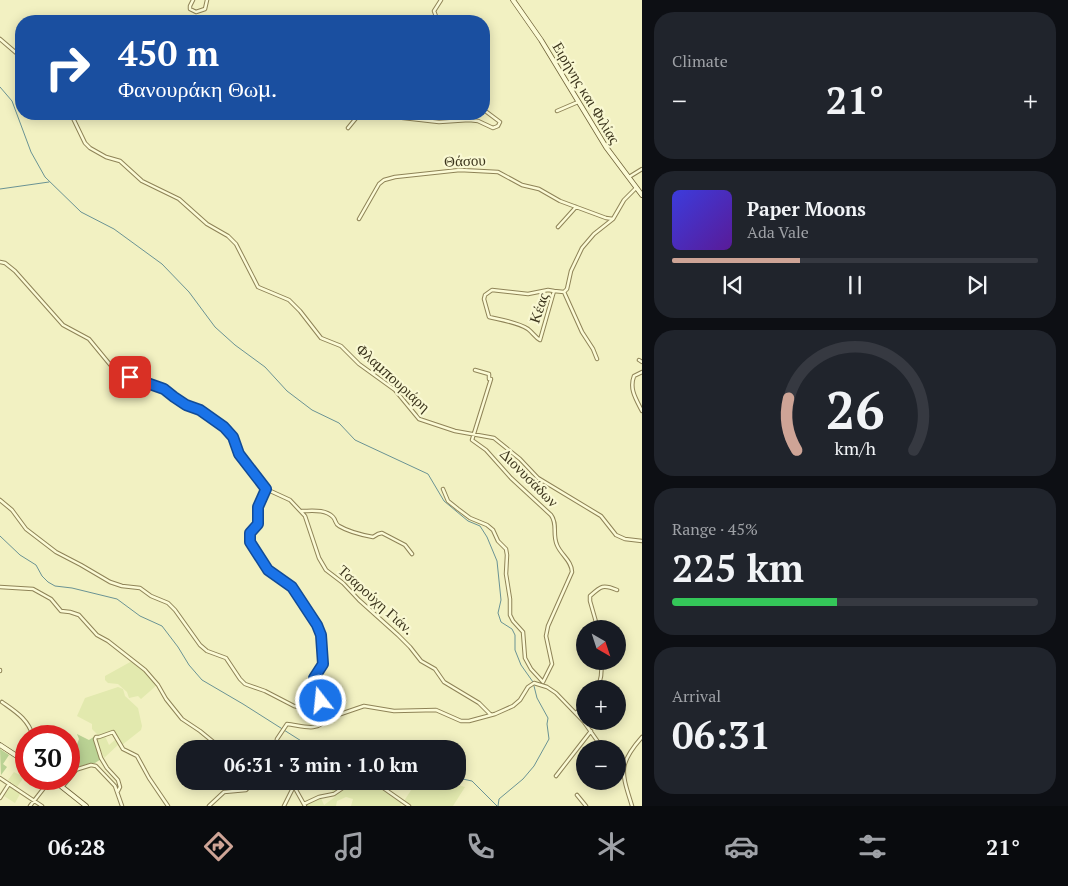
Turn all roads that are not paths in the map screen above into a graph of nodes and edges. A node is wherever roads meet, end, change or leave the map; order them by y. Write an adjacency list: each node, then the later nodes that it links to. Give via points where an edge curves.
1 (193, 0): 2 (street, via 190,9 201,12)
2 (207, 0)
3 (440, 0): 5 (street, via 434,11)
4 (513, 0): 8 (street, Ειρήνης και Φιλίας)
5 (436, 15)
6 (0, 40): 7 (street)
7 (15, 52)
8 (578, 102): 9 (street); 18 (street, Ειρήνης και Φιλίας)
9 (558, 111)
10 (490, 114): 15 (street, via 500,122 498,126 493,128)
11 (74, 120): 32 (street, Φλαμπουριάρη, via 90,148 120,161 142,181 179,199 207,224 228,236 236,244 258,286 289,300 322,338 341,346 359,364 395,390 419,419)
12 (355, 120): 16 (street)
13 (424, 120): 14 (street)
14 (469, 120)
15 (469, 120)
16 (348, 128)
17 (642, 169): 18 (street)
18 (628, 178): 19 (street, Ειρήνης και Φιλίας)
19 (636, 188): 20 (street, Ειρήνης και Φιλίας); 23 (street)
20 (642, 196)
21 (576, 207): 22 (street, Θάσου, via 540,189 522,186 502,172 460,170 384,180); 23 (street, Θάσου); 24 (street)
22 (359, 219)
23 (613, 219): 27 (street, via 582,248)
24 (558, 227)
25 (0, 262): 33 (street, Τσαρούχη Γιάν., via 15,271 64,325 89,339 117,373 164,389 224,427 233,437 239,454)
26 (554, 291): 26 (street, Κέας, via 528,294 492,290 484,299 489,317 527,328 540,340); 27 (street, Κέας)
27 (564, 292): 28 (street)
28 (597, 359)
29 (475, 370): 32 (street, via 488,374 491,379)
30 (642, 372): 31 (street, via 634,376 632,382 634,396)
31 (642, 411)
32 (473, 434): 37 (street, Φλαμπουριάρη, via 494,438 538,478 601,516 616,534 624,539); 42 (street, Διονυσάδων, via 472,440 552,515 556,524 557,547 572,568 548,626 546,636 552,664)
33 (266, 489): 36 (street, Τσαρούχη Γιάν., via 286,497); 45 (street, via 258,507 258,524 250,533 249,540 268,570 292,587 319,628 323,660 314,678)
34 (443, 489): 42 (street, via 448,501 493,530 506,549 510,616 523,632 527,662)
35 (0, 500): 45 (street, via 26,529 56,552 110,582 140,588 168,604 200,645 226,658 245,684 294,706)
36 (301, 511): 38 (street, via 326,513 336,524 351,532 373,537 382,533 405,545); 47 (street, Τσαρούχη Γιάν., via 308,521 326,570 407,644 421,661 435,669 444,682 479,703)
37 (642, 541)
38 (412, 554)
39 (0, 587): 52 (street, via 33,589 51,598 61,611 79,615 97,635 153,678 183,721)
40 (617, 590): 41 (street, via 603,586 590,596)
41 (595, 620)
42 (543, 682): 43 (street)
43 (547, 687): 46 (street); 47 (street, via 532,684 516,705)
44 (2, 702): 49 (street)
45 (321, 709): 48 (street)
46 (576, 713)
47 (491, 715): 48 (street, via 464,722 436,710 394,711 362,706)
48 (326, 719): 53 (street, via 316,727 288,724)
49 (29, 725)
50 (591, 732): 54 (street); 58 (street)
51 (642, 737): 82 (street, via 627,756 621,771)
52 (211, 740)
53 (278, 740)
54 (596, 740)
55 (0, 745): 56 (street)
56 (15, 755)
57 (80, 769): 63 (street, via 94,765)
58 (556, 776)
59 (0, 778): 60 (street)
60 (9, 784): 70 (street); 71 (street)
61 (42, 790): 71 (street)
62 (66, 790): 75 (street)
63 (118, 790): 76 (street); 77 (street, via 118,780 106,766 95,739 112,732 123,749 137,756)
64 (233, 790): 78 (street, via 222,793)
65 (292, 790): 79 (street)
66 (296, 790): 72 (street)
67 (340, 790): 72 (street)
68 (386, 790): 80 (street)
69 (577, 795): 81 (street)
70 (0, 798)
71 (34, 800): 73 (street); 74 (street)
72 (304, 805)
73 (30, 806)
74 (42, 806)
75 (86, 806)
76 (122, 806)
77 (168, 806)
78 (208, 806)
79 (284, 806)
80 (409, 806)
81 (586, 806)
82 (632, 806)

